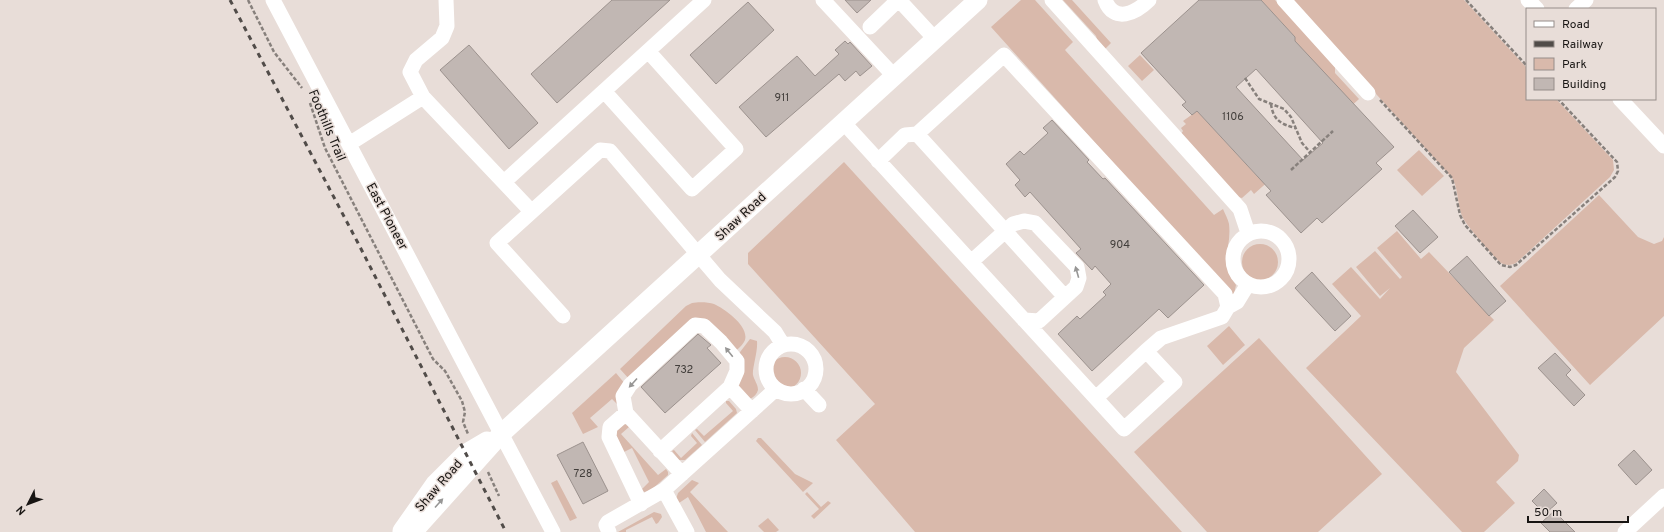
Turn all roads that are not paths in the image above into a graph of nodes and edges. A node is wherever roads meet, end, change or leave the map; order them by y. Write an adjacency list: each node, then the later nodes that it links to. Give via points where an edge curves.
1 (273, 0): 25 (street, East Pioneer)
2 (446, 0): 21 (street, via 447,26 442,38 416,60 410,72)
3 (704, 0): 17 (street)
4 (823, 0): 18 (street)
5 (899, 0): 15 (street); 16 (street)
6 (978, 0): 16 (main road, Shaw Road)
7 (1052, 0): 31 (street, via 1240,209)
8 (1105, 0): 9 (street, via 1115,13 1126,15)
9 (1149, 0)
10 (1284, 0): 20 (street)
11 (1528, 0): 13 (street)
12 (1586, 0): 14 (street)
13 (1536, 8)
14 (1577, 8)
15 (870, 27)
16 (935, 39): 18 (main road, Shaw Road)
17 (648, 51): 19 (street); 19 (street, via 736,149 692,189)
18 (894, 76): 23 (main road, Shaw Road)
19 (604, 91): 28 (street)
20 (1368, 93)
21 (423, 97): 25 (street); 28 (street)
22 (1621, 100): 26 (street)
23 (843, 122): 27 (street); 32 (main road, Shaw Road)
24 (917, 134): 27 (street, via 906,135); 30 (street); 36 (street, via 1004,55 1225,294)
25 (349, 144): 48 (street, East Pioneer)
26 (1664, 146)
27 (878, 161): 33 (street)
28 (504, 182): 29 (street)
29 (531, 211): 32 (street, via 600,150 610,151); 37 (street, via 497,243)
30 (1005, 230): 33 (street); 35 (street); 35 (street, one-way to 30, via 1076,287 1079,278 1077,267 1035,223 1024,221 1012,224)
31 (1248, 233): 34 (street, via 1240,239 1232,257 1238,275); 34 (street, via 1257,230 1276,234 1288,250 1289,258 1286,271 1278,282 1261,287)
32 (697, 255): 39 (street, via 775,332); 48 (main road, Shaw Road)
33 (971, 262): 38 (street)
34 (1248, 284): 36 (street, via 1237,302)
35 (1066, 297): 38 (street, via 1039,321)
36 (1228, 307): 40 (street, via 1222,317 1161,338)
37 (563, 316)
38 (1024, 320): 44 (street)
39 (783, 345): 42 (street, via 773,351 767,361 767,377); 43 (street, via 813,348 815,371 813,380)
40 (1146, 351): 44 (street); 44 (street, via 1175,382 1124,429)
41 (730, 387): 46 (street); 47 (street, one-way to 47, via 737,371 737,361 704,326 696,325 630,385 623,396); 49 (street)
42 (776, 389): 43 (street, via 793,394); 46 (street)
43 (804, 389): 45 (street)
44 (1096, 398)
45 (819, 405)
46 (752, 411): 50 (street)
47 (626, 413): 49 (street); 53 (street, via 610,427 609,437)
48 (502, 433): 54 (main road, Shaw Road, via 458,460 425,496); 55 (main road, Shaw Road, one-way to 48); 56 (street, East Pioneer)
49 (660, 451): 50 (street)
50 (682, 474): 51 (street)
51 (664, 490): 53 (street); 58 (street)
52 (1664, 496): 59 (street)
53 (641, 504): 57 (street, via 608,522 606,525)
54 (402, 532)
55 (413, 532)
56 (553, 532)
57 (609, 532)
58 (687, 532)
59 (1625, 532)

